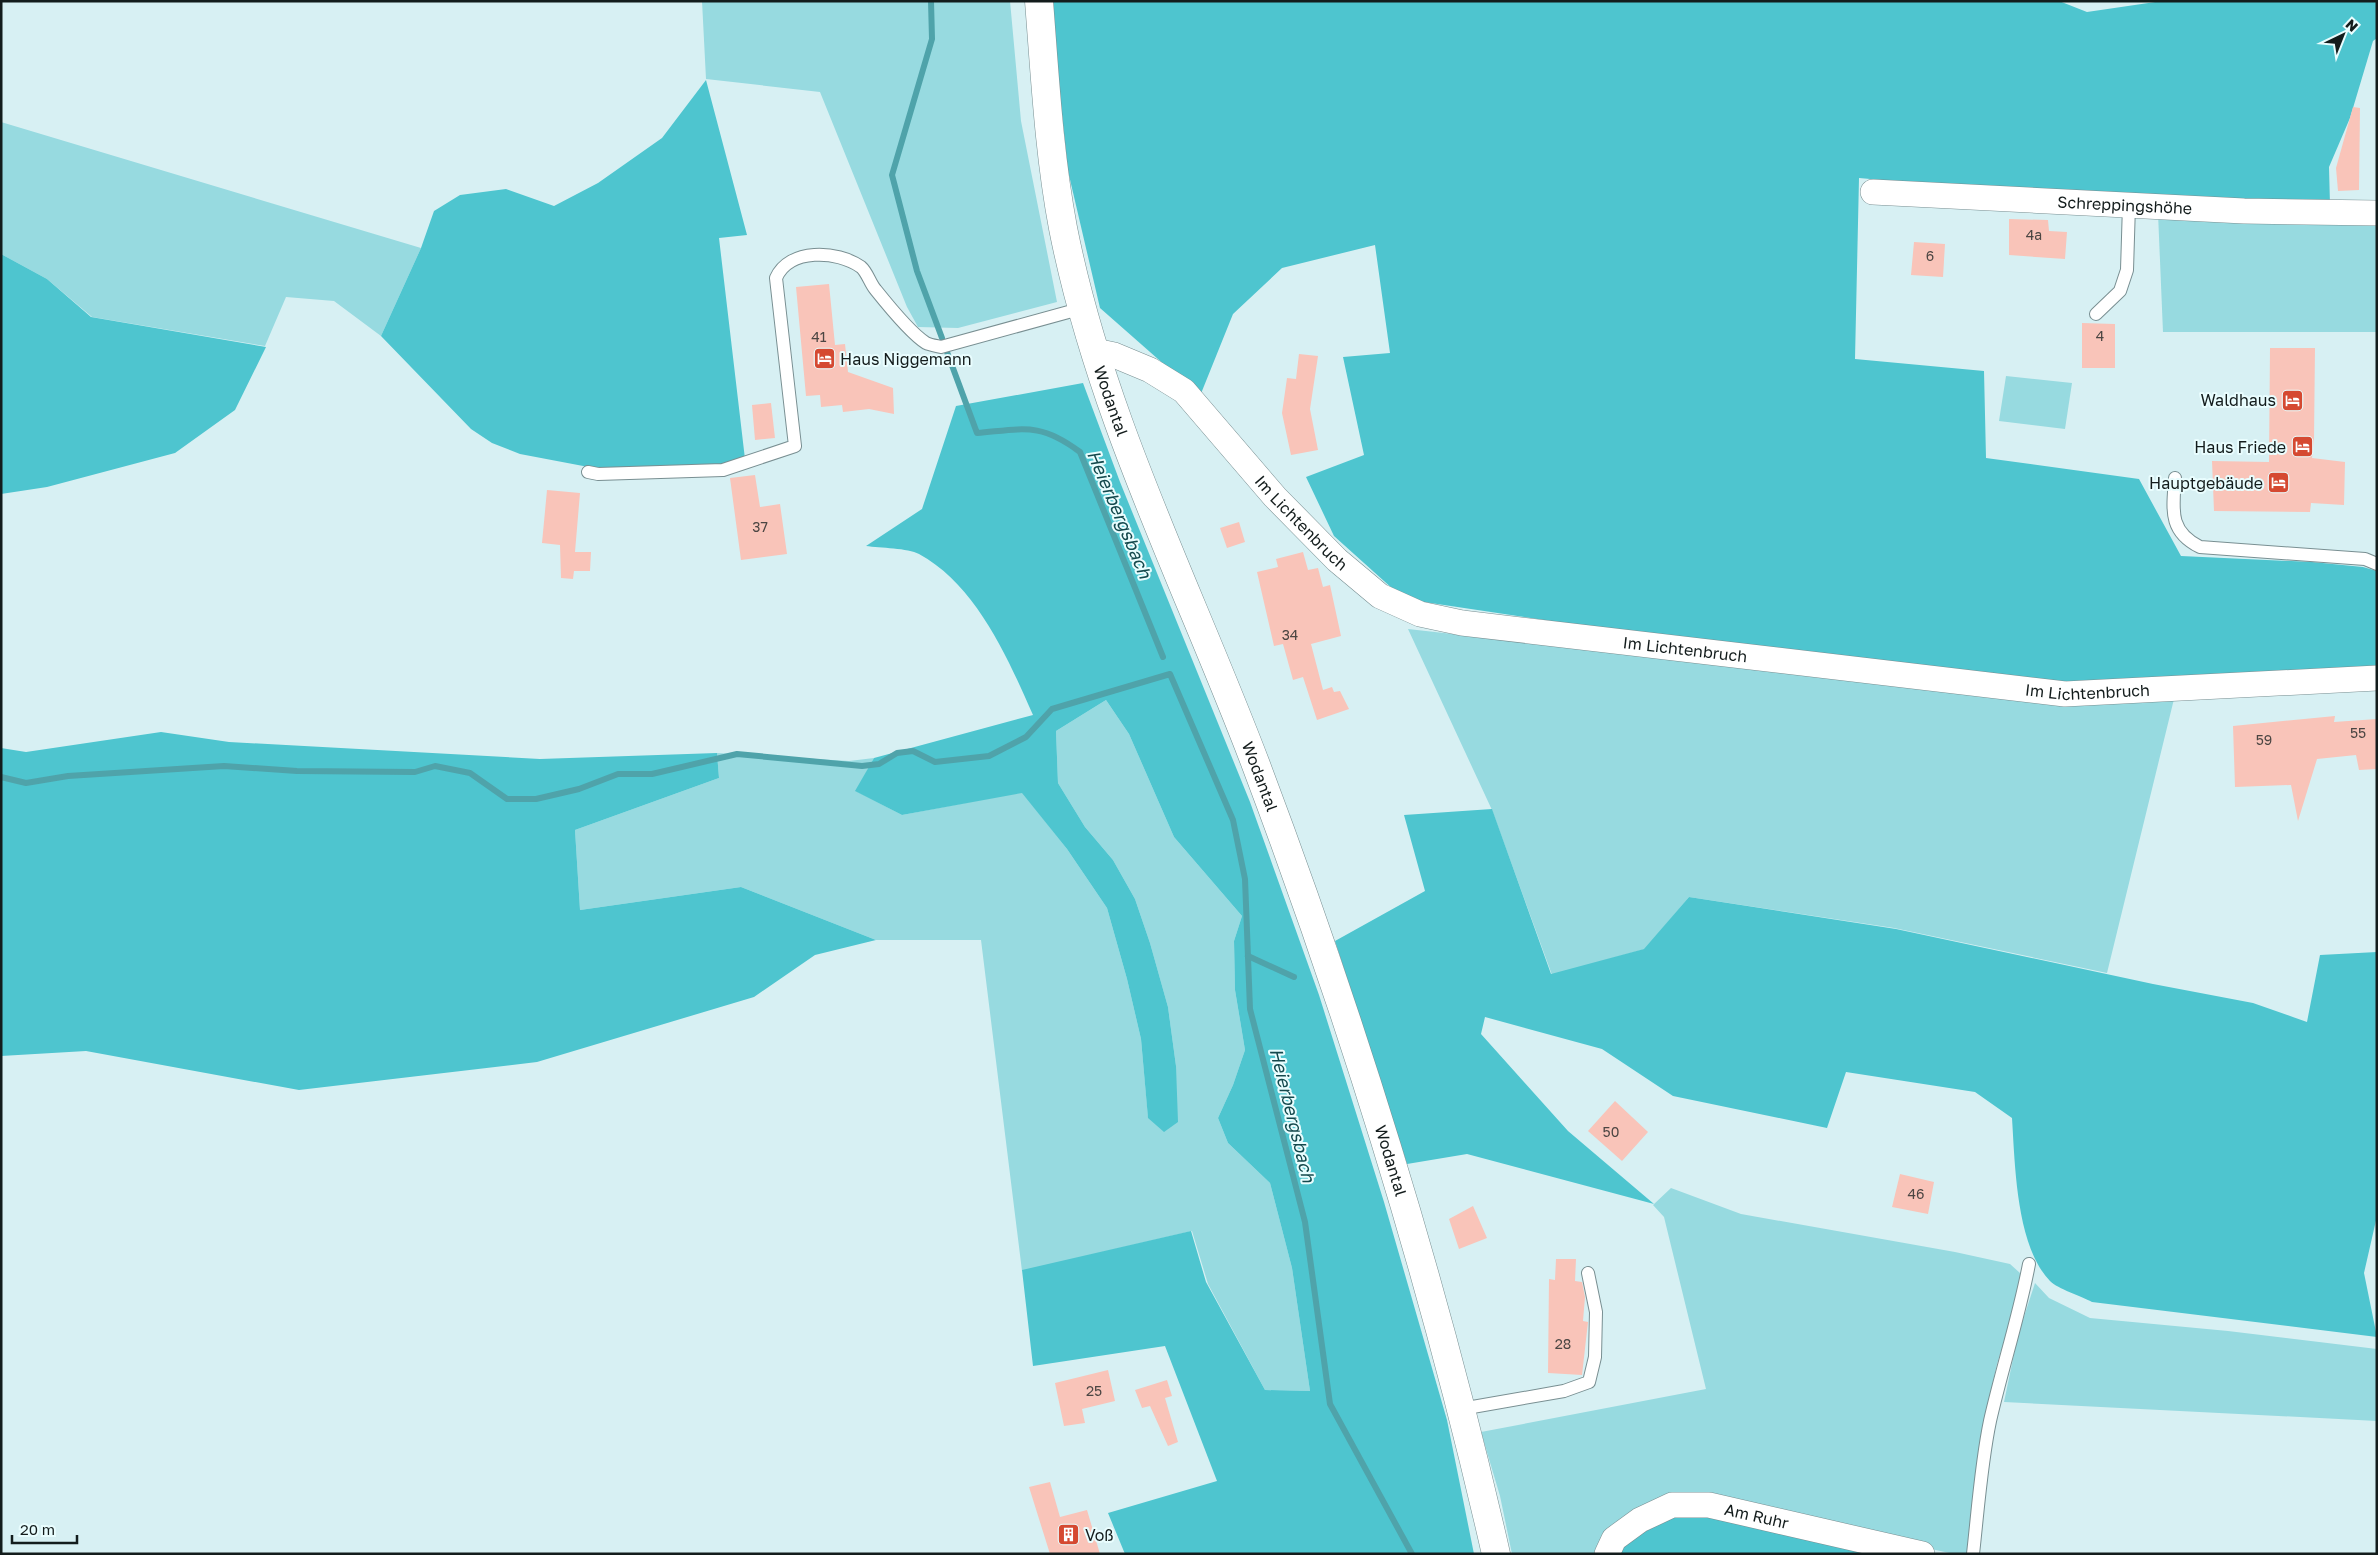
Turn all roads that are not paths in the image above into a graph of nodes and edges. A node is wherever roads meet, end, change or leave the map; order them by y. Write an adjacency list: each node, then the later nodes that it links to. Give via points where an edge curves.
1 (1039, 1): 5 (main road, Wodantal, via 1048,120 1063,227)
2 (1872, 192): 3 (street, Schreppingshöhe)
3 (2129, 206): 4 (street, Schreppingshöhe, via 2244,212); 6 (lane, via 2127,270 2120,291)
4 (2377, 213)
5 (1083, 308): 7 (main road, Wodantal); 8 (lane, via 941,347 927,343 893,310 874,288 863,268 841,256 807,256 789,261 780,268 776,278 795,446 723,470)
6 (2096, 314)
7 (1095, 351): 11 (street, Im Lichtenbruch, via 1150,370 1184,391 1275,497 1337,560 1380,596 1420,614 1472,624 2065,694); 14 (main road, Wodantal, via 1142,486 1256,764 1312,921 1398,1187)
8 (588, 472)
9 (2175, 478): 10 (lane, via 2174,523 2187,540 2200,547 2365,559)
10 (2377, 564)
11 (2377, 678)
12 (2029, 1264): 18 (lane, via 1990,1423)
13 (1588, 1273): 14 (lane, via 1596,1312 1595,1357 1588,1382 1564,1391)
14 (1461, 1409): 15 (main road, Wodantal)
15 (1496, 1554)
16 (1607, 1554): 17 (street, Am Ruhr, via 1614,1539 1640,1520 1672,1505 1709,1505)
17 (1922, 1554)
18 (1973, 1554)

